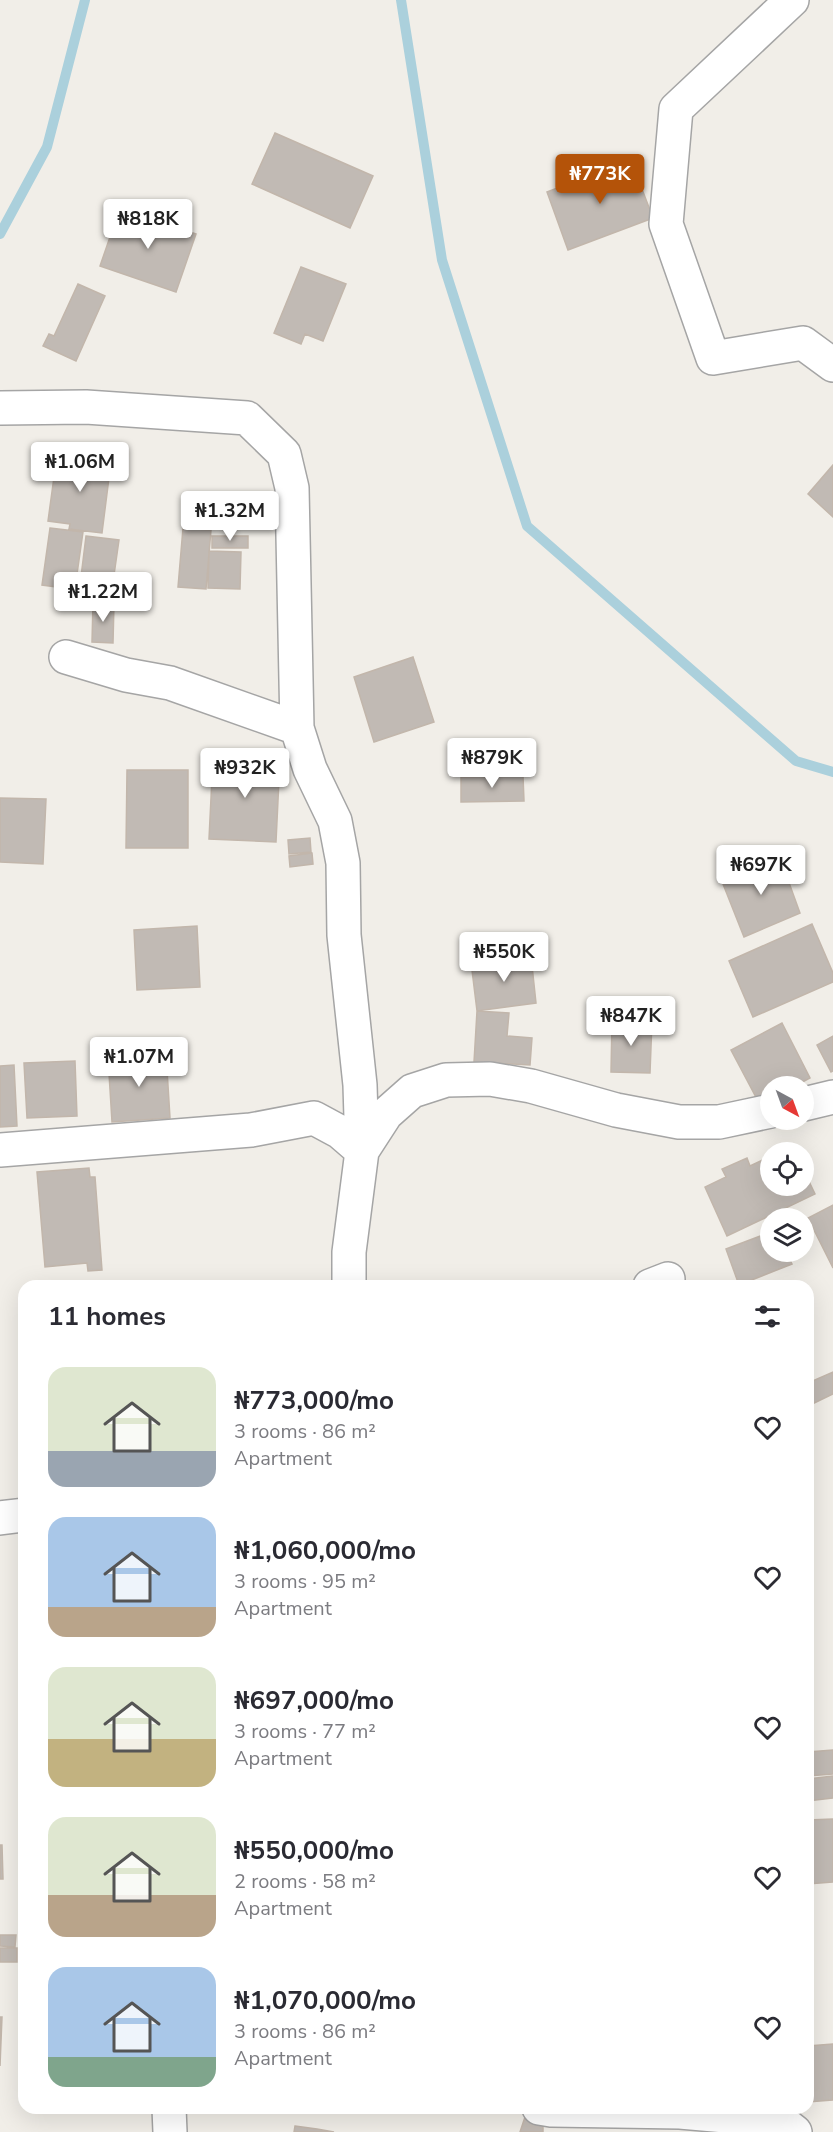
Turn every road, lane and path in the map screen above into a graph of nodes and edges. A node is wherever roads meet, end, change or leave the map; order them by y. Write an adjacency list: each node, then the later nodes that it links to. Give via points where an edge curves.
1 (792, 0): 2 (street, via 676,109 666,224 713,358 803,343)
2 (833, 365)
3 (0, 408): 5 (street, via 86,407 248,418 284,454 292,488)
4 (66, 657): 5 (street, via 170,683)
5 (297, 728): 10 (street, via 310,769 335,821 343,863 344,935 360,1085)
6 (833, 1097): 7 (street)
7 (814, 1102)
8 (760, 1113): 10 (street, via 719,1122 679,1122 616,1110 531,1086 490,1079 446,1080 412,1091 386,1114)
9 (0, 1149): 10 (street, via 251,1130 314,1118 340,1132)
10 (362, 1151): 11 (street)
11 (349, 1280)
12 (18, 1516): 13 (street)
13 (0, 1518)
14 (169, 2114): 18 (street)
15 (626, 2114): 17 (street)
16 (702, 2114): 19 (street, via 782,2121)
17 (546, 2117)
18 (170, 2132)
19 (795, 2132)

